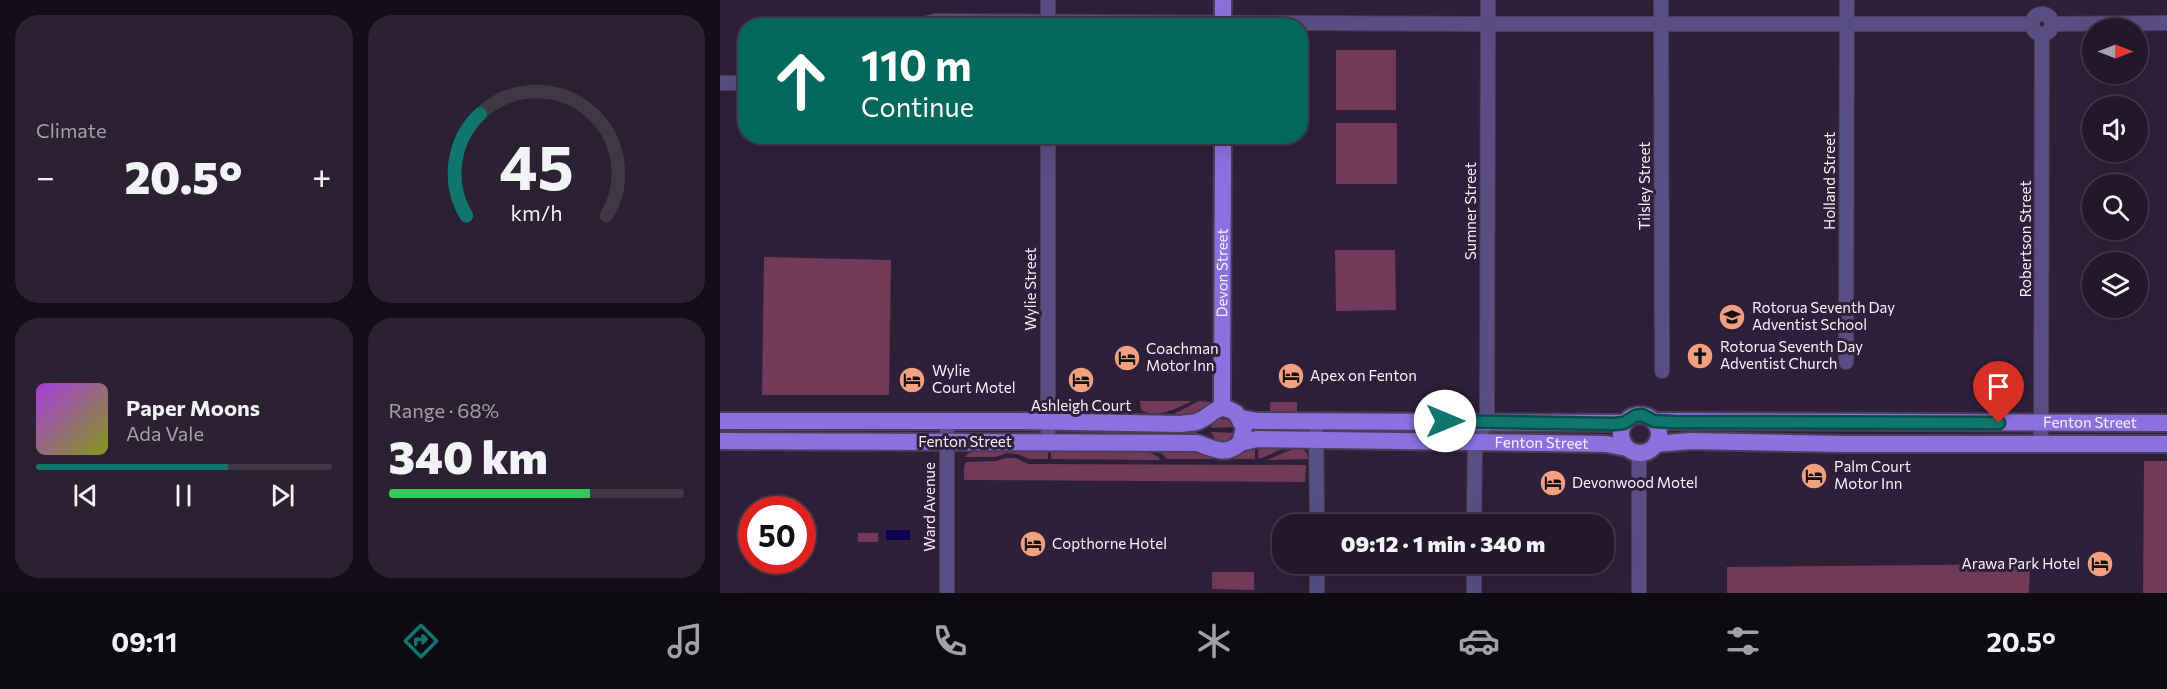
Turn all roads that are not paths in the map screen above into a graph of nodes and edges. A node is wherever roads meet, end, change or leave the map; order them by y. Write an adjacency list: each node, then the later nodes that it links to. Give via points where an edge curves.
1 (1048, 0): 7 (street)
2 (1223, 0): 8 (main road)
3 (1488, 0): 12 (street, Sumner Street)
4 (1661, 0): 13 (street, Tilsley Street)
5 (1847, 0): 9 (street, Holland Street)
6 (2046, 13): 10 (street); 14 (street, via 2036,16); 15 (street, via 2048,32)
7 (1048, 18)
8 (1223, 18)
9 (1847, 23): 13 (street); 14 (street); 20 (street, Holland Street)
10 (2167, 23)
11 (1308, 24): 12 (street)
12 (1488, 24): 13 (street); 28 (street, Sumner Street)
13 (1661, 24): 21 (street, Tilsley Street)
14 (2032, 24): 15 (street)
15 (2042, 34): 33 (street, Robertson Street)
16 (720, 83): 17 (street)
17 (738, 83)
18 (1048, 144): 30 (street, Wylie Street)
19 (1223, 144): 22 (main road, Devon Street)
20 (1846, 362)
21 (1662, 371)
22 (1222, 408): 23 (main road); 24 (main road, via 1232,410)
23 (1206, 416): 30 (main road, Fenton Street, via 1181,424); 45 (main road, via 1201,430)
24 (1240, 418): 27 (main road, Fenton Street); 39 (main road, via 1244,432)
25 (720, 421): 26 (main road, Fenton Street)
26 (947, 421): 30 (main road, Fenton Street); 37 (street, Ward Avenue)
27 (1317, 421): 28 (main road, Fenton Street); 36 (street)
28 (1487, 421): 32 (main road, Fenton Street); 40 (street)
29 (1654, 421): 31 (main road, Fenton Street); 32 (main road, via 1642,415); 41 (main road, via 1659,434)
30 (1048, 422): 38 (street, Wylie Street)
31 (1845, 422): 33 (main road, Fenton Street); 42 (main road)
32 (1624, 423): 46 (main road, via 1621,435)
33 (2042, 423): 34 (main road, Fenton Street); 43 (street, Robertson Street)
34 (2167, 423)
35 (720, 441): 37 (main road, Fenton Street)
36 (1317, 441): 39 (main road, Fenton Street, via 1257,439); 40 (main road, Fenton Street); 47 (street)
37 (947, 442): 38 (main road, Fenton Street); 51 (street, Ward Avenue)
38 (1048, 442): 45 (main road, Fenton Street, via 1197,443)
39 (1240, 443): 45 (main road, via 1227,451)
40 (1475, 443): 46 (main road, Fenton Street, via 1606,444); 48 (street)
41 (1656, 444): 42 (main road, Fenton Street); 46 (main road, via 1649,450)
42 (1845, 444): 43 (main road, Fenton Street)
43 (2041, 444): 44 (main road, Fenton Street)
44 (2167, 444)
45 (1210, 447)
46 (1633, 450): 54 (street)
47 (1317, 514)
48 (1474, 514)
49 (1317, 574): 52 (street)
50 (1474, 574): 53 (street)
51 (947, 593)
52 (1317, 593)
53 (1474, 593)
54 (1639, 593)

